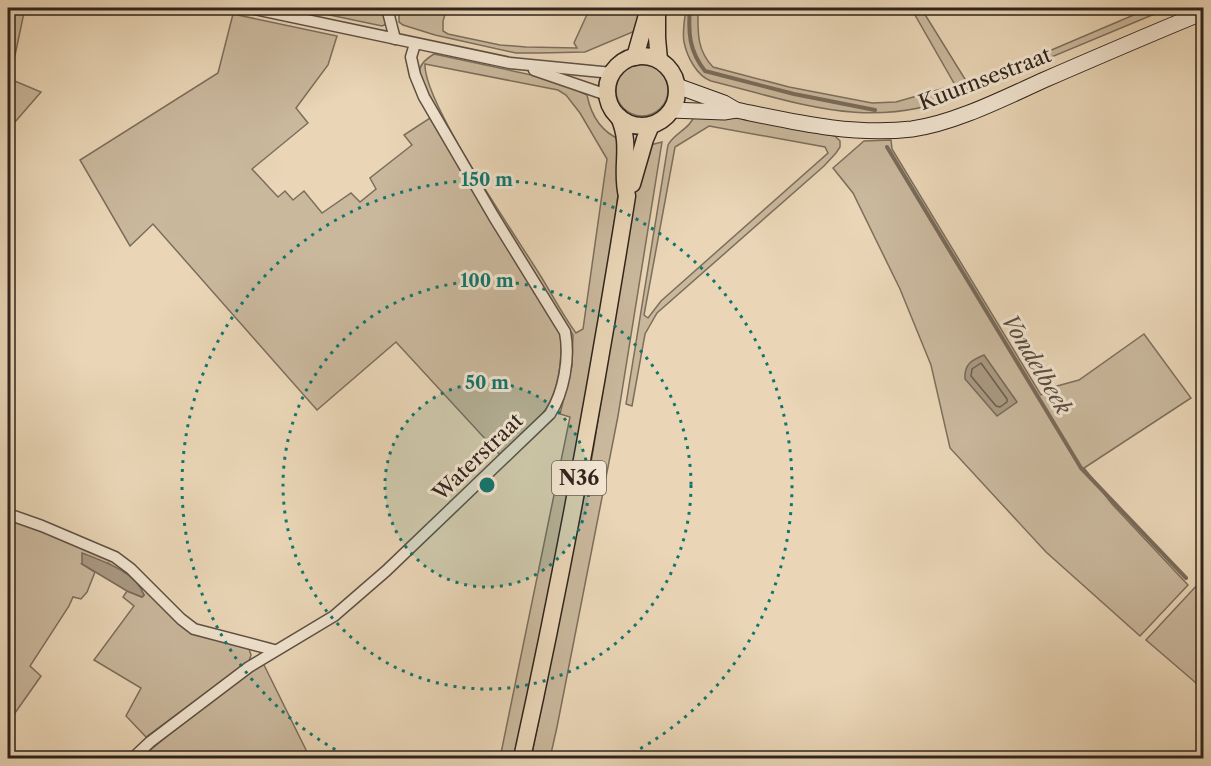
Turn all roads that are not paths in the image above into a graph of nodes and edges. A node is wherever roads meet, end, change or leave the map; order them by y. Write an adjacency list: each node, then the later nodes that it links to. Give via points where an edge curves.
1 (250, 8): 5 (street)
2 (387, 8): 7 (street)
3 (649, 8): 9 (main road)
4 (657, 8): 10 (main road)
5 (287, 11): 7 (street)
6 (1203, 12): 16 (street, Kuurnsestraat, via 1003,98 912,129 822,127)
7 (394, 39): 8 (street)
8 (415, 44): 11 (street); 21 (street, Waterstraat, via 411,57 424,97 566,332 568,348 559,400 550,414 386,571 334,616)
9 (635, 57): 10 (main road); 12 (main road, via 622,62)
10 (659, 60): 13 (main road, via 668,67)
11 (510, 63): 12 (street); 14 (street)
12 (612, 73): 14 (main road)
13 (677, 86): 15 (main road); 16 (street, Kuurnsestraat)
14 (608, 95): 17 (main road, N36)
15 (671, 110): 16 (street, Kuurnsestraat); 18 (main road)
16 (736, 110)
17 (619, 117): 18 (main road, via 628,123); 19 (main road, N36, via 626,136)
18 (651, 125): 19 (main road, N36)
19 (627, 196): 23 (main road, N36, via 581,470)
20 (8, 514): 21 (street, via 115,557 194,629)
21 (274, 650): 22 (street, Waterstraat, via 150,742)
22 (133, 759)
23 (522, 759)

